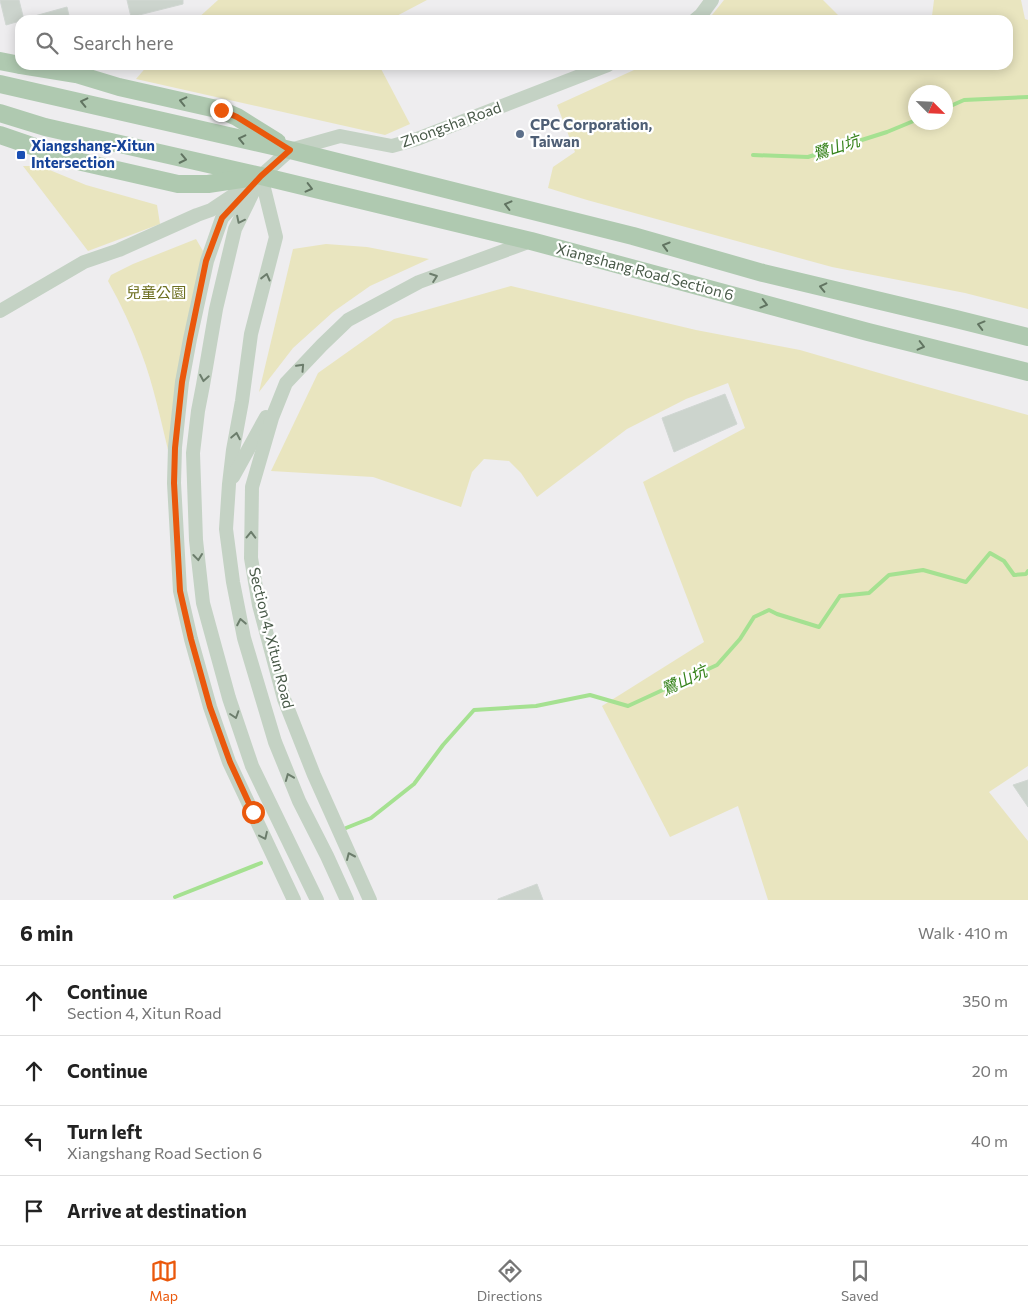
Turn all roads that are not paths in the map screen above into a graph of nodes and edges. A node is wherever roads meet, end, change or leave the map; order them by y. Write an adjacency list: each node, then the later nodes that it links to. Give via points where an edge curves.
1 (712, 0): 2 (street)
2 (701, 15)
3 (0, 61): 4 (main road, Xiangshang Road Section 6)
4 (15, 64)
5 (52, 70): 10 (main road, Xiangshang Road Section 6, one-way to 5, via 221,110)
6 (595, 70): 10 (street, Zhongsha Road, via 392,146 340,136)
7 (0, 84): 10 (main road, Xiangshang Road Section 6, one-way to 7)
8 (0, 113): 11 (main road, Xiangshang Road Section 6, one-way to 11, via 46,127)
9 (0, 135): 11 (main road, Xiangshang Road Section 6, via 73,160 178,184 208,184)
10 (290, 150): 11 (street); 14 (main road, Xiangshang Road Section 6, one-way to 10, via 763,273 633,236)
11 (261, 176): 12 (main road, Xiangshang Road Section 6, one-way to 12); 13 (street, via 211,210 84,262); 17 (street, Section 4, Xitun Road, one-way to 11, via 251,334 276,237); 18 (street, one-way to 18, via 222,218 206,261 182,382 174,483 180,591 210,707 230,762); 19 (street, one-way to 19, via 235,229 216,309 193,453 196,540 204,603 246,749)
12 (531, 241): 15 (main road, Xiangshang Road Section 6, one-way to 15); 16 (street, Section 4, Xitun Road, one-way to 12, via 348,320 419,282)
13 (0, 311)
14 (1028, 337)
15 (1028, 372)
16 (286, 383): 17 (street); 21 (street, Section 4, Xitun Road, one-way to 16, via 284,699 259,605 251,558 252,487)
17 (229, 484): 20 (street, Section 4, Xitun Road, one-way to 17, via 299,801 275,742 244,638 226,529)
18 (294, 900)
19 (317, 900)
20 (347, 900)
21 (370, 900)

